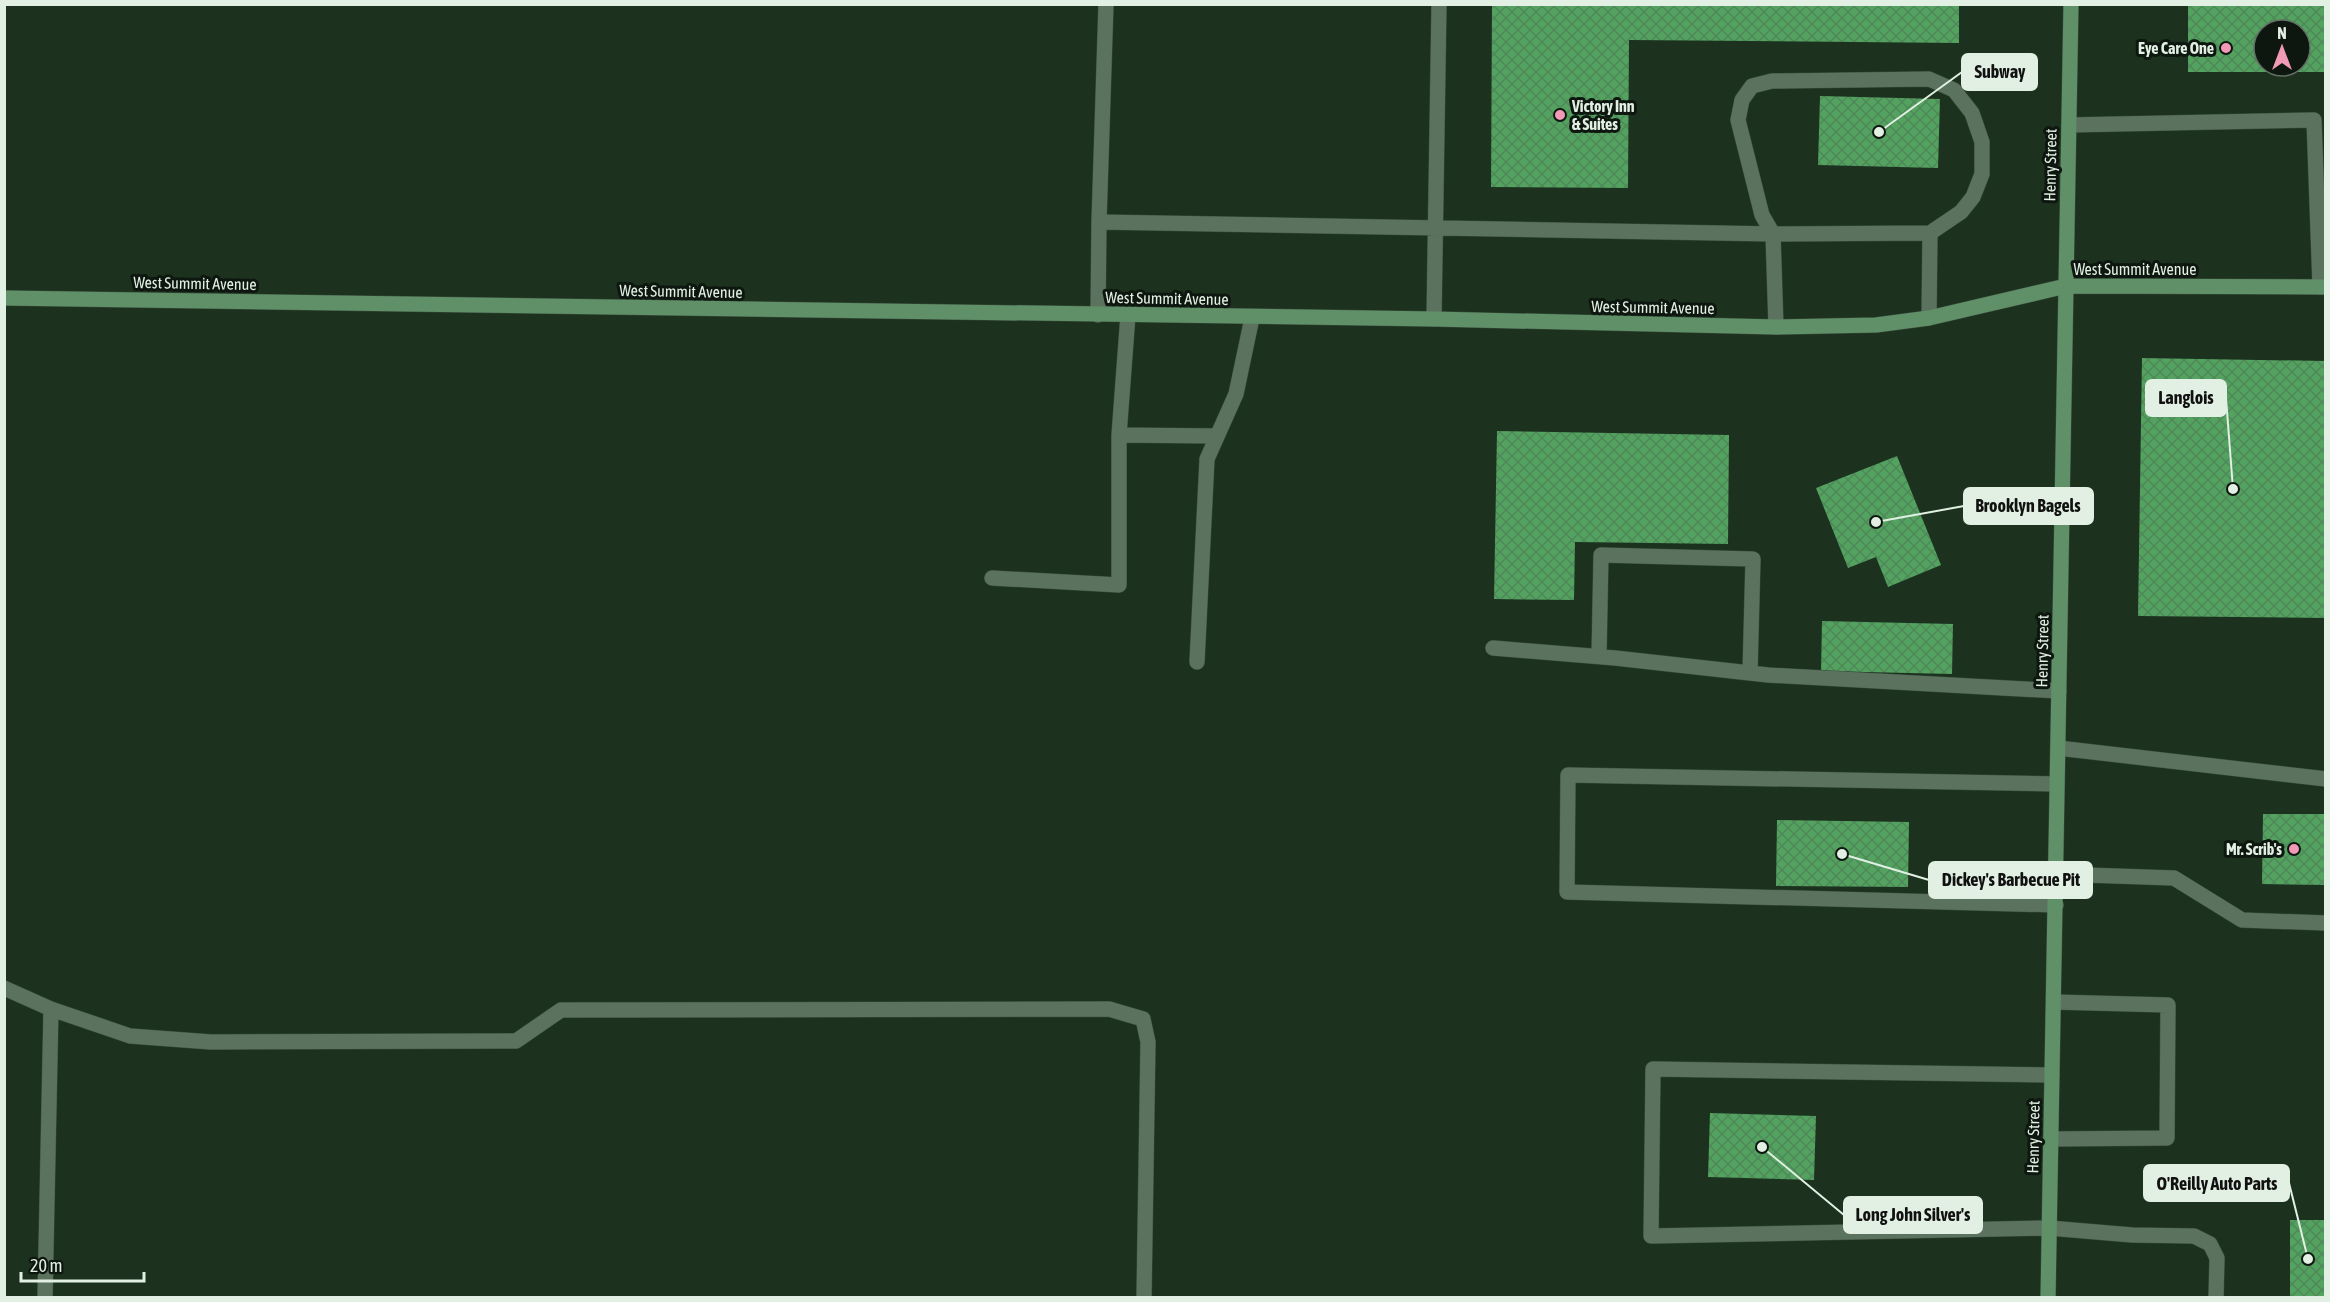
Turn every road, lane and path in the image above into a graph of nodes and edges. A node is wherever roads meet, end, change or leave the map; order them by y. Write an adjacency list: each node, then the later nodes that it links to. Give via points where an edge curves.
1 (1106, 4): 5 (lane)
2 (1439, 4): 6 (lane)
3 (2071, 4): 4 (street, Henry Street)
4 (2069, 125): 9 (street, Henry Street); 10 (lane, via 2314,120)
5 (1100, 222): 6 (lane); 12 (lane)
6 (1437, 226): 8 (lane); 16 (lane)
7 (1930, 233): 8 (lane); 8 (lane, via 1961,212 1973,197 1982,174 1982,142 1972,113 1954,90 1929,79 1901,79 1772,81 1752,86 1742,100 1738,120 1754,189); 15 (lane)
8 (1773, 234): 17 (lane)
9 (2066, 286): 10 (street, West Summit Avenue); 15 (street, West Summit Avenue); 25 (street, Henry Street)
10 (2323, 287)
11 (4, 298): 12 (street, West Summit Avenue)
12 (1098, 315): 13 (street, West Summit Avenue)
13 (1128, 315): 14 (street, West Summit Avenue); 18 (lane)
14 (1252, 318): 16 (street, West Summit Avenue); 19 (lane, via 1236,394)
15 (1929, 318): 17 (street, West Summit Avenue, via 1876,325)
16 (1434, 319): 17 (street, West Summit Avenue)
17 (1776, 327)
18 (1119, 435): 19 (lane); 20 (lane, via 1119,585)
19 (1217, 436): 23 (lane, via 1207,459)
20 (992, 578)
21 (1493, 648): 22 (lane)
22 (1599, 656): 24 (lane); 24 (lane, via 1601,555 1753,559)
23 (1197, 662)
24 (1750, 674): 25 (lane)
25 (2059, 690): 26 (street, Henry Street)
26 (2058, 748): 27 (lane); 28 (street, Henry Street)
27 (2325, 779)
28 (2057, 784): 29 (street, Henry Street); 30 (lane, via 1568,775 1567,891)
29 (2056, 874): 30 (street, Henry Street); 31 (lane, via 2174,878 2242,920)
30 (2056, 905): 33 (street, Henry Street)
31 (2325, 924)
32 (4, 988): 34 (lane)
33 (2054, 1002): 35 (street, Henry Street); 36 (lane, via 2168,1005 2167,1138)
34 (51, 1009): 38 (lane); 39 (lane, via 130,1036 211,1042 516,1041 561,1011 1109,1009 1143,1019 1148,1042)
35 (2052, 1075): 36 (street, Henry Street); 37 (lane, via 1653,1069 1651,1236)
36 (2051, 1139): 37 (street, Henry Street)
37 (2049, 1228): 40 (street, Henry Street); 41 (lane, via 2194,1236 2210,1244 2217,1258)
38 (45, 1298)
39 (1144, 1298)
40 (2048, 1298)
41 (2216, 1298)

